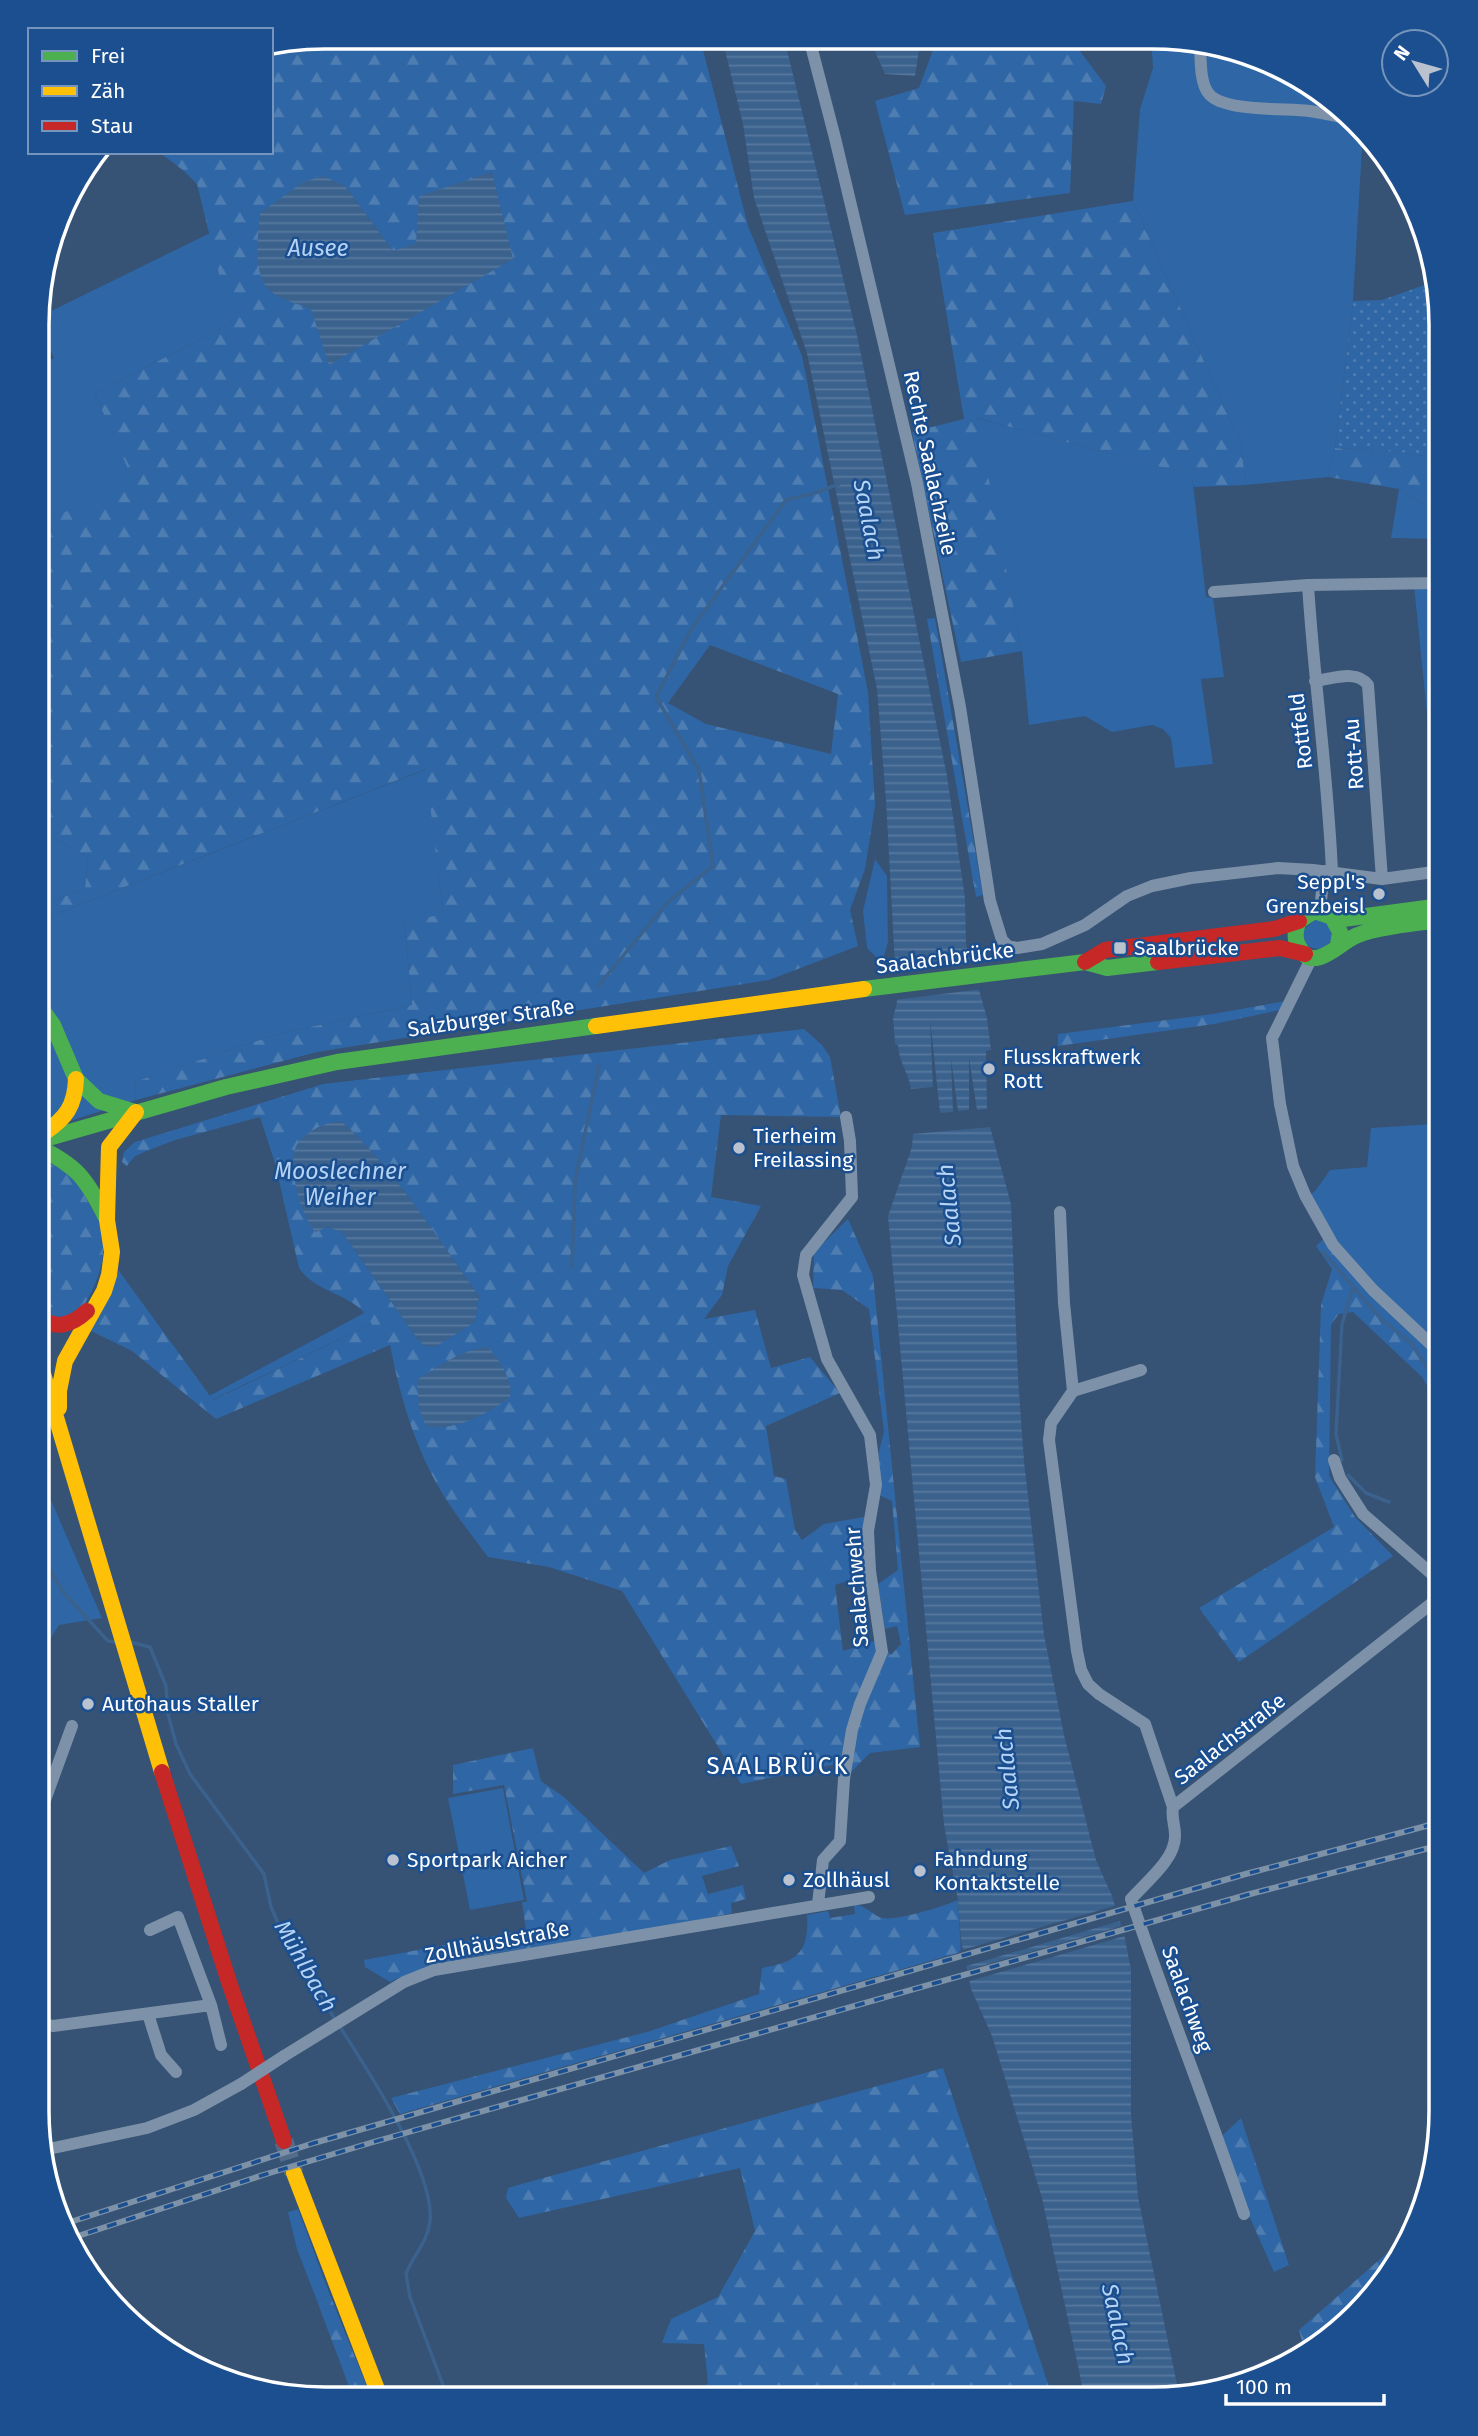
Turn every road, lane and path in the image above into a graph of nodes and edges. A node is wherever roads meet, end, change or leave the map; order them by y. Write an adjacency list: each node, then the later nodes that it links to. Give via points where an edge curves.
1 (812, 49): 8 (street, Rechte Saalachzeile, via 917,483 960,707 990,901 1002,940 1017,948 1042,944 1152,886 1278,868)
2 (1201, 53): 3 (street, via 1203,80 1209,94 1219,101)
3 (1333, 116)
4 (1429, 583): 5 (street)
5 (1308, 585): 6 (street); 7 (street, Rottfeld)
6 (1214, 592)
7 (1314, 681): 8 (street, Rottfeld, via 1329,811); 10 (street, Rott-Au, via 1355,676 1368,685)
8 (1328, 871): 10 (street, Rechte Saalachzeile); 12 (street, Rottfeld)
9 (1429, 873): 10 (street, Rechte Saalachzeile)
10 (1382, 879)
11 (1429, 908): 14 (main road)
12 (1320, 911): 13 (main road); 14 (main road)
13 (1298, 920): 17 (main road, via 1294,935 1299,949); 18 (main road, via 1273,929 1105,950)
14 (1336, 920): 16 (main road, via 1341,932)
15 (1429, 921): 16 (main road, via 1382,927)
16 (1338, 945): 17 (main road, via 1329,955)
17 (1308, 956): 18 (main road, via 1280,948 1107,968); 31 (street, via 1272,1038 1293,1166 1333,1245)
18 (1085, 962): 19 (main road, Saalachbrücke)
19 (855, 990): 22 (main road, Salzburger Straße, via 337,1062)
20 (49, 1019): 21 (main road)
21 (76, 1079): 22 (main road, via 99,1101); 24 (main road, via 76,1097 67,1118)
22 (136, 1112): 25 (main road, Salzburger Straße); 28 (main road, via 109,1147)
23 (846, 1117): 44 (street, Saalachwehr, via 852,1197 806,1255 803,1275 827,1359 870,1435 876,1485 868,1531 882,1652 852,1730 840,1841 822,1860)
24 (49, 1131)
25 (49, 1136)
26 (49, 1152): 28 (main road, via 86,1178)
27 (1060, 1212): 33 (street)
28 (107, 1220): 29 (main road, via 111,1266)
29 (100, 1298): 30 (main road, via 78,1320); 36 (main road, via 65,1361)
30 (49, 1325)
31 (1429, 1342)
32 (1141, 1370): 33 (street)
33 (1073, 1391): 42 (street, Saalachstraße, via 1051,1423 1049,1440 1081,1670 1099,1694 1145,1724)
34 (49, 1395): 36 (main road)
35 (49, 1408): 36 (main road)
36 (57, 1423): 51 (main road, via 221,1956)
37 (1334, 1460): 38 (street, via 1363,1514)
38 (1429, 1572)
39 (1429, 1604): 42 (street, Saalachstraße)
40 (72, 1726): 41 (street)
41 (49, 1789)
42 (1173, 1807): 54 (street, Saalachweg, via 1175,1836 1170,1854 1131,1899)
43 (869, 1897): 44 (street, Zollhäuslstraße)
44 (818, 1905): 52 (street, Zollhäuslstraße, bridge, via 433,1970 404,1982 194,2110 147,2129)
45 (150, 1930): 46 (street, via 178,1917)
46 (211, 2005): 47 (street); 49 (street)
47 (148, 2014): 48 (street); 50 (street, via 161,2055)
48 (49, 2025)
49 (221, 2045)
50 (176, 2072)
51 (284, 2141)
52 (51, 2149)
53 (295, 2173): 55 (main road)
54 (1244, 2214)
55 (376, 2387)

